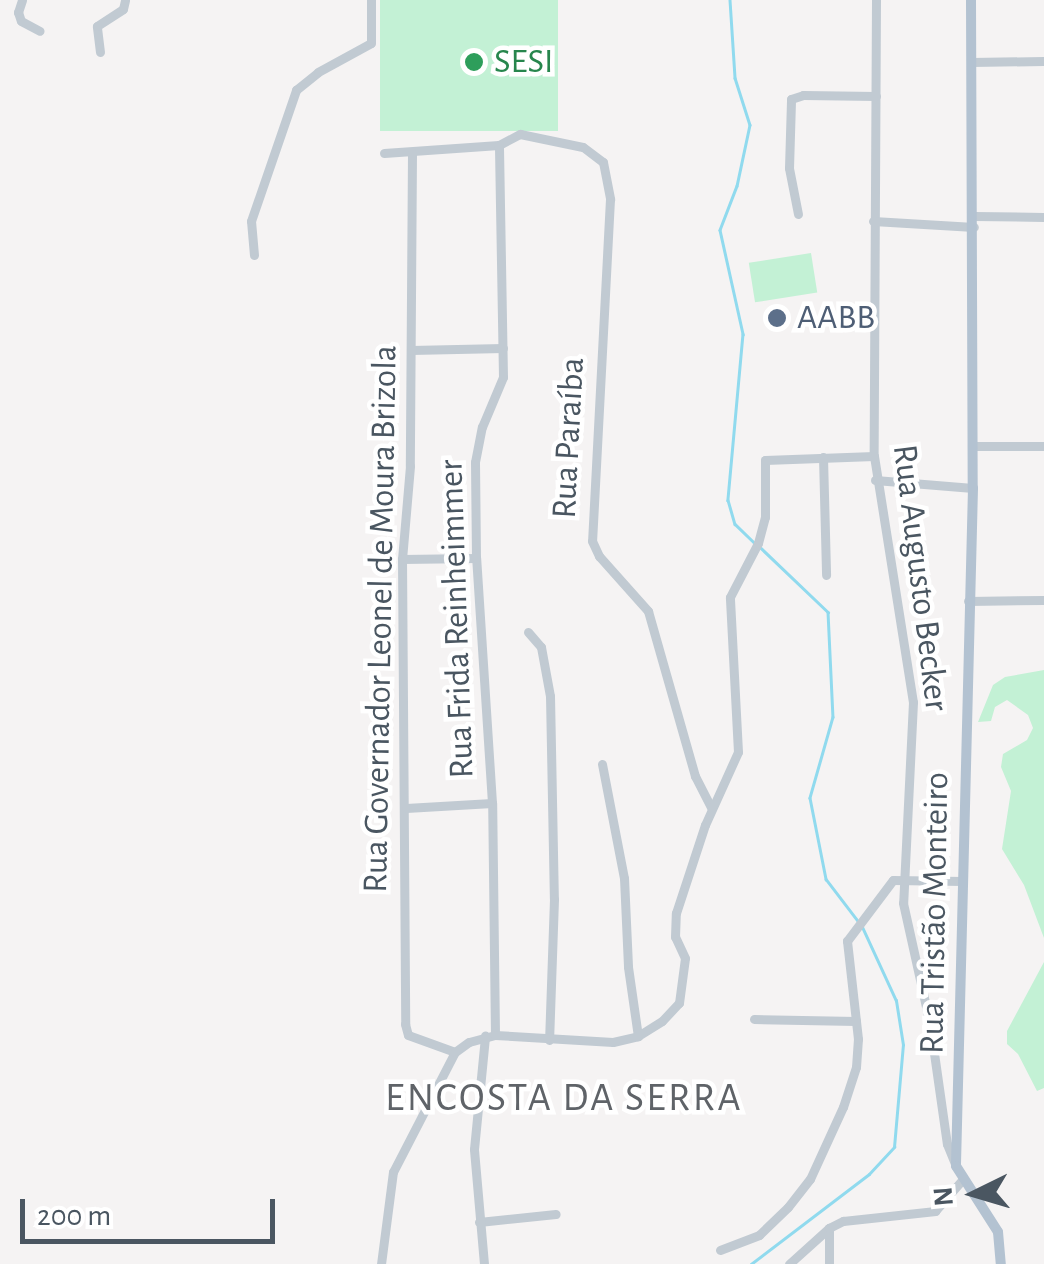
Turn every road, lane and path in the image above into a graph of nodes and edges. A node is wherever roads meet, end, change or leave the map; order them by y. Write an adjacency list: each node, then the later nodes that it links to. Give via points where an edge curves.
1 (22, 0): 6 (street, via 21,21)
2 (125, 0): 7 (street, via 124,9 97,26)
3 (371, 0): 18 (street, via 371,43 296,90 251,221)
4 (876, 0): 10 (street, Rua Augusto Becker)
5 (971, 0): 9 (main road, Rua Tristão Monteiro)
6 (40, 31)
7 (100, 52)
8 (1044, 61): 9 (street)
9 (971, 62): 17 (main road, Rua Tristão Monteiro)
10 (876, 96): 14 (street, via 791,99 789,168); 16 (street, Rua Augusto Becker)
11 (499, 146): 13 (street); 19 (street, Rua Frida Reinheimmer); 36 (street, Rua Paraíba, via 520,134 583,147 602,162 610,198 592,541 648,611)
12 (384, 153): 13 (street)
13 (412, 153): 20 (street, Rua Governador Leonel de Moura Brizola)
14 (798, 214)
15 (1044, 217): 17 (street)
16 (874, 221): 17 (street); 24 (street, Rua Augusto Becker)
17 (974, 221): 21 (main road, Rua Tristão Monteiro)
18 (254, 255)
19 (503, 348): 20 (street); 27 (street, Rua Frida Reinheimmer, via 503,377 477,444)
20 (411, 350): 28 (street, Rua Governador Leonel de Moura Brizola)
21 (973, 446): 22 (street); 26 (main road, Rua Tristão Monteiro)
22 (1044, 446)
23 (824, 456): 24 (street); 29 (street); 36 (street, via 765,460 766,508 758,543 730,597 738,752)
24 (874, 456): 25 (street, Rua Augusto Becker)
25 (875, 480): 26 (street); 37 (street, Rua Augusto Becker, via 912,702)
26 (973, 488): 31 (main road, Rua Tristão Monteiro)
27 (476, 558): 28 (street); 34 (street, Rua Frida Reinheimmer)
28 (402, 560): 35 (street, Rua Governador Leonel de Moura Brizola)
29 (826, 574)
30 (1044, 600): 31 (street)
31 (968, 601): 38 (main road, Rua Tristão Monteiro)
32 (528, 632): 43 (street, via 541,648 550,696)
33 (602, 764): 42 (street, via 624,878)
34 (492, 802): 35 (street); 41 (street, Rua Frida Reinheimmer)
35 (406, 808): 44 (street, Rua Governador Leonel de Moura Brizola, via 408,1035)
36 (711, 808): 42 (street, via 673,925 685,958 682,992 662,1021)
37 (904, 878): 38 (street); 40 (street, via 893,880 846,941); 45 (street, Rua Augusto Becker, via 908,941)
38 (963, 882): 45 (main road, Rua Tristão Monteiro)
39 (754, 1020): 40 (street)
40 (856, 1021): 50 (street, via 856,1067 810,1179 759,1235)
41 (490, 1036): 43 (street); 44 (street); 48 (street, Rua Frida Reinheimmer, via 474,1149)
42 (638, 1036): 43 (street)
43 (549, 1040)
44 (455, 1052): 51 (street, via 393,1172)
45 (956, 1166): 46 (main road, Rua Augusto Becker)
46 (963, 1179): 49 (street, via 936,1211); 55 (main road, Rua Augusto Becker, via 998,1232)
47 (556, 1214): 48 (street)
48 (480, 1222): 52 (street, Rua Frida Reinheimmer)
49 (828, 1228): 53 (street); 54 (street)
50 (720, 1250)
51 (380, 1264)
52 (484, 1264)
53 (789, 1264)
54 (829, 1264)
55 (1002, 1264)

